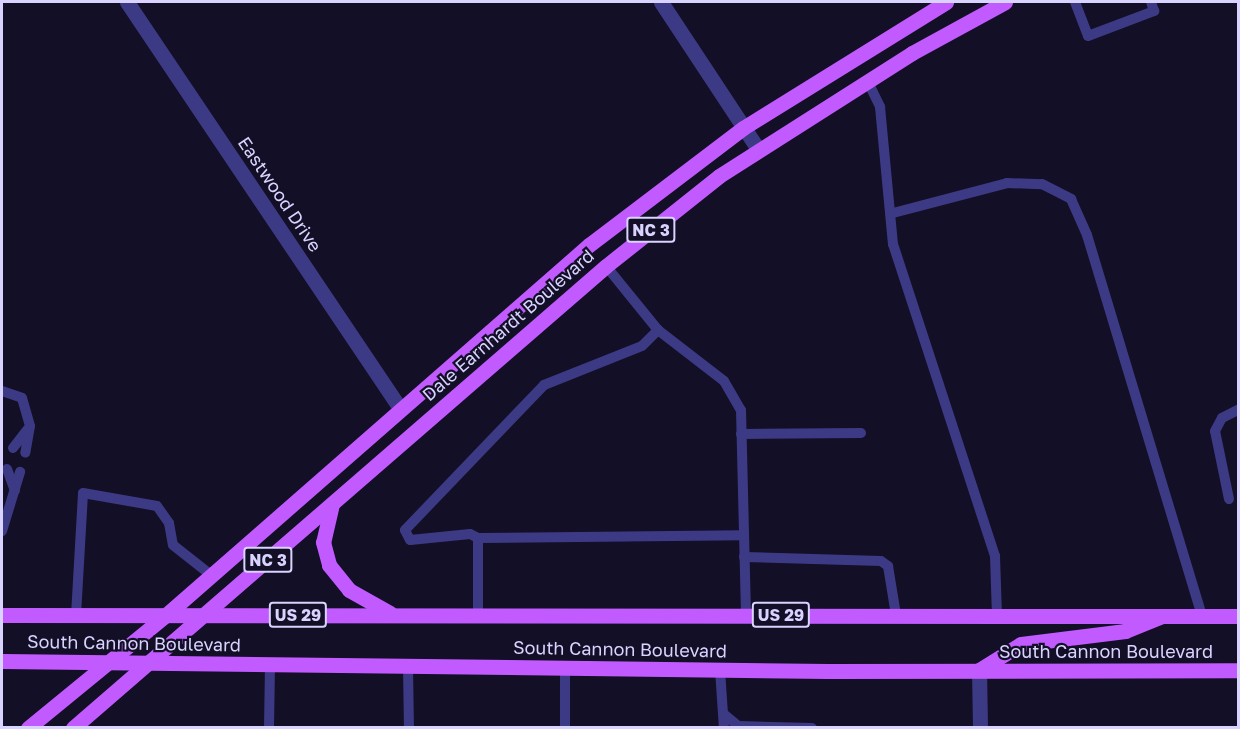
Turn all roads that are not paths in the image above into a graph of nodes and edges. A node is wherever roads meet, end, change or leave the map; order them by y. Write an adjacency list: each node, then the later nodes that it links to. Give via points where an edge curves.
1 (127, 2): 14 (street, Eastwood Drive)
2 (662, 2): 8 (street)
3 (946, 2): 8 (main road, Dale Earnhardt Boulevard / NC 3)
4 (1005, 2): 7 (main road, Dale Earnhardt Boulevard / NC 3)
5 (1075, 2): 6 (lane, via 1088,36 1154,11)
6 (1150, 2)
7 (868, 82): 9 (main road, Dale Earnhardt Boulevard / NC 3); 10 (lane, via 880,107)
8 (743, 128): 9 (street); 14 (main road, Dale Earnhardt Boulevard / NC 3, via 589,245)
9 (758, 149): 11 (main road, Dale Earnhardt Boulevard / NC 3)
10 (893, 213): 39 (lane, via 893,244 910,309 995,556); 41 (lane, via 1007,183 1042,184 1071,199 1087,235)
11 (606, 266): 12 (lane); 25 (main road, Dale Earnhardt Boulevard / NC 3)
12 (658, 330): 18 (lane, via 724,381 741,410); 28 (lane, via 642,346 544,385 405,530 410,540 470,534)
13 (2, 391): 16 (lane, via 22,398)
14 (400, 408): 30 (main road, Dale Earnhardt Boulevard / NC 3)
15 (1239, 410): 24 (lane, via 1222,418 1215,431)
16 (30, 426): 19 (lane); 20 (lane)
17 (861, 433): 18 (lane)
18 (741, 434): 27 (lane)
19 (13, 448)
20 (25, 453)
21 (7, 469): 23 (lane)
22 (20, 472): 23 (lane)
23 (15, 492): 26 (lane)
24 (1228, 500)
25 (332, 504): 34 (main road, Dale Earnhardt Boulevard / NC 3); 35 (main road, via 323,542 329,565 349,590)
26 (2, 531)
27 (743, 535): 28 (lane); 29 (lane)
28 (478, 538): 36 (lane)
29 (744, 557): 37 (lane); 38 (lane, via 881,561 888,566)
30 (211, 575): 32 (lane, via 174,544 169,523 157,506 83,493); 33 (main road, Dale Earnhardt Boulevard / NC 3)
31 (2, 615): 32 (main road, South Cannon Boulevard / US 29)
32 (75, 615): 33 (main road, South Cannon Boulevard / US 29)
33 (166, 615): 34 (main road, South Cannon Boulevard / US 29); 44 (main road, Dale Earnhardt Boulevard / NC 3)
34 (204, 615): 35 (main road, South Cannon Boulevard / US 29); 45 (main road, Dale Earnhardt Boulevard / NC 3)
35 (393, 615): 36 (main road, South Cannon Boulevard / US 29)
36 (478, 615): 37 (main road, South Cannon Boulevard / US 29)
37 (746, 615): 38 (main road, South Cannon Boulevard / US 29)
38 (896, 615): 39 (main road, South Cannon Boulevard / US 29)
39 (997, 615): 40 (main road, South Cannon Boulevard / US 29)
40 (1165, 615): 41 (main road, South Cannon Boulevard / US 29); 50 (main road, US 29, via 1125,632 1021,644)
41 (1202, 616): 42 (main road, South Cannon Boulevard / US 29)
42 (1239, 616)
43 (2, 661): 44 (main road, South Cannon Boulevard)
44 (105, 662): 45 (main road, South Cannon Boulevard); 53 (main road, Dale Earnhardt Boulevard / NC 3)
45 (150, 663): 46 (main road, South Cannon Boulevard); 54 (main road, Dale Earnhardt Boulevard / NC 3)
46 (270, 665): 47 (main road, South Cannon Boulevard); 55 (lane)
47 (408, 667): 48 (main road, South Cannon Boulevard); 56 (lane)
48 (565, 668): 49 (main road, South Cannon Boulevard); 57 (lane)
49 (720, 670): 50 (main road, South Cannon Boulevard); 52 (lane)
50 (979, 670): 51 (main road, South Cannon Boulevard); 60 (street)
51 (1239, 670)
52 (725, 715): 58 (lane); 59 (lane, via 738,726)
53 (28, 728)
54 (73, 728)
55 (269, 728)
56 (409, 728)
57 (565, 728)
58 (724, 728)
59 (812, 728)
60 (980, 728)

